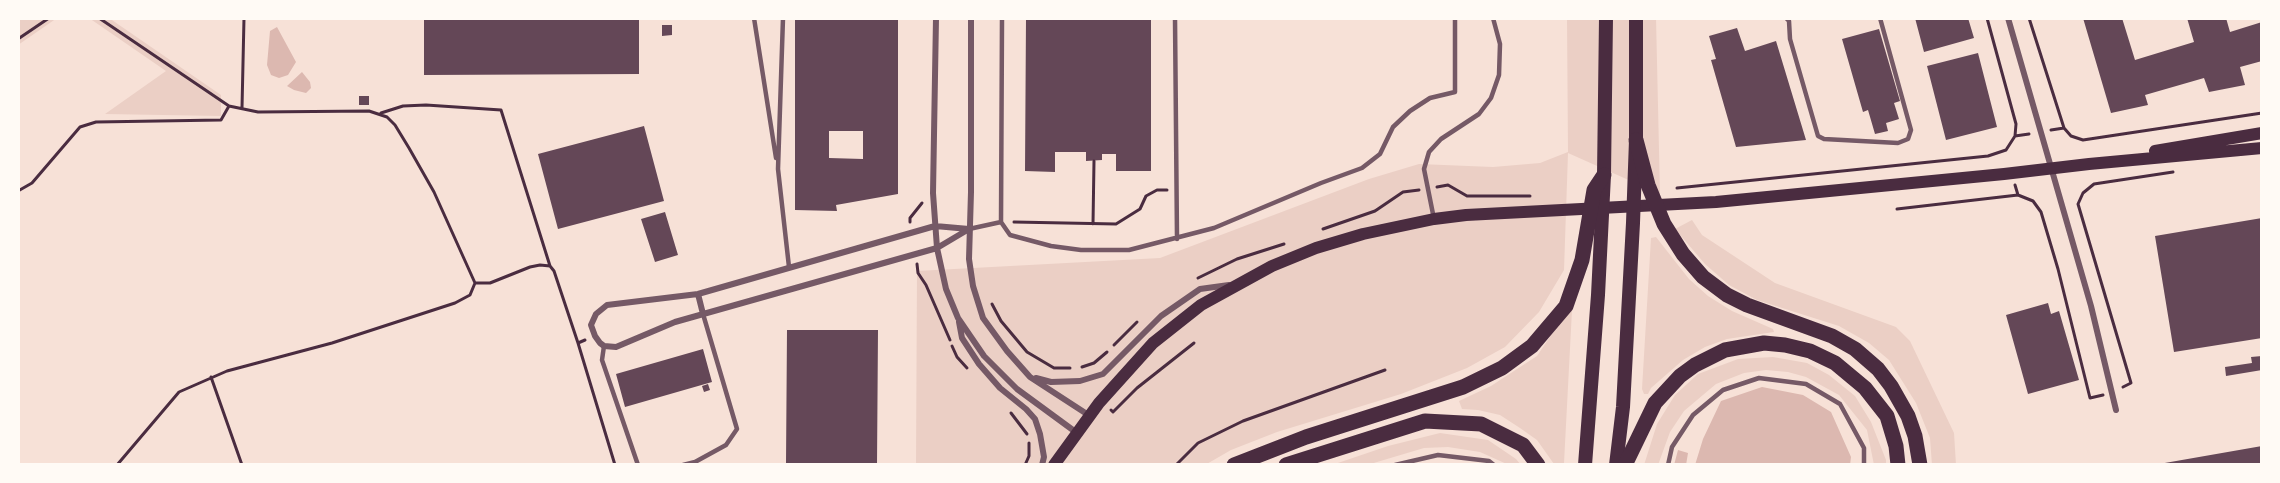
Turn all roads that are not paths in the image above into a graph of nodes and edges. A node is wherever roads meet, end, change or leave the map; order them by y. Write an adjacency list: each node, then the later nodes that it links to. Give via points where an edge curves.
1 (754, 18): 19 (lane)
2 (783, 18): 19 (lane)
3 (936, 18): 24 (street)
4 (970, 18): 26 (street)
5 (1002, 18): 23 (lane)
6 (1175, 18): 27 (lane)
7 (1455, 18): 27 (lane, via 1455,92 1430,98 1410,111 1394,127 1380,154 1362,168)
8 (1493, 18): 22 (lane, via 1500,44 1499,75 1491,98 1479,114 1441,138 1429,152 1424,169)
9 (1606, 18): 20 (highway)
10 (1636, 18): 15 (highway)
11 (1786, 18): 12 (lane, via 1818,136 1898,143 1908,139 1911,130)
12 (1880, 18)
13 (2008, 18): 18 (street)
14 (2262, 133): 17 (main road)
15 (1636, 140): 21 (highway)
16 (2262, 148): 17 (main road)
17 (2089, 164): 18 (main road)
18 (2051, 168): 22 (main road, via 1716,202 1516,211); 36 (street)
19 (778, 169): 29 (lane)
20 (1600, 185): 25 (highway)
21 (1641, 185): 49 (highway, via 1634,223); 54 (highway, via 1683,254 1703,277 1727,295 1832,336 1878,369 1908,416)
22 (1434, 219): 30 (main road, via 1316,248)
23 (1001, 222): 26 (lane); 27 (lane, via 1010,235 1081,250 1129,250)
24 (935, 226): 26 (street); 28 (street); 29 (street)
25 (1595, 226): 43 (highway, via 1566,306 1532,346 1502,368 1463,387 1306,437); 48 (highway, via 1598,295)
26 (969, 229): 28 (street); 35 (street, via 973,286 983,318)
27 (1177, 239)
28 (937, 248): 32 (street); 33 (street, via 946,289)
29 (789, 267): 31 (street)
30 (1236, 284): 35 (street, via 1200,289 1161,316 1103,374 1080,381 1051,382); 37 (main road, via 1201,304 1153,343)
31 (698, 294): 32 (street); 34 (street, via 607,305 591,325)
32 (703, 314): 34 (street, via 616,347); 40 (lane, via 737,429 726,445)
33 (958, 318): 38 (street, via 984,356 1017,389); 41 (street, via 962,338 979,364 1035,419 1044,457)
34 (604, 346): 39 (lane, via 602,360)
35 (1030, 376): 37 (street)
36 (2116, 410)
37 (1090, 416): 38 (main road)
38 (1077, 434): 42 (main road)
39 (638, 465)
40 (683, 465)
41 (1042, 465)
42 (1054, 465)
43 (1234, 465)
44 (1286, 465): 47 (highway, via 1425,421 1481,424 1523,445)
45 (1395, 465): 46 (lane, via 1438,455 1489,461)
46 (1494, 465)
47 (1538, 465)
48 (1585, 465)
49 (1616, 465)
50 (1625, 465): 53 (highway, via 1651,410 1680,376 1725,350 1764,343 1810,351 1835,363 1865,388 1887,416)
51 (1668, 465): 52 (lane, via 1672,447 1693,415 1723,390 1759,378 1806,384 1840,404 1863,448)
52 (1864, 465)
53 (1898, 465)
54 (1920, 465)

